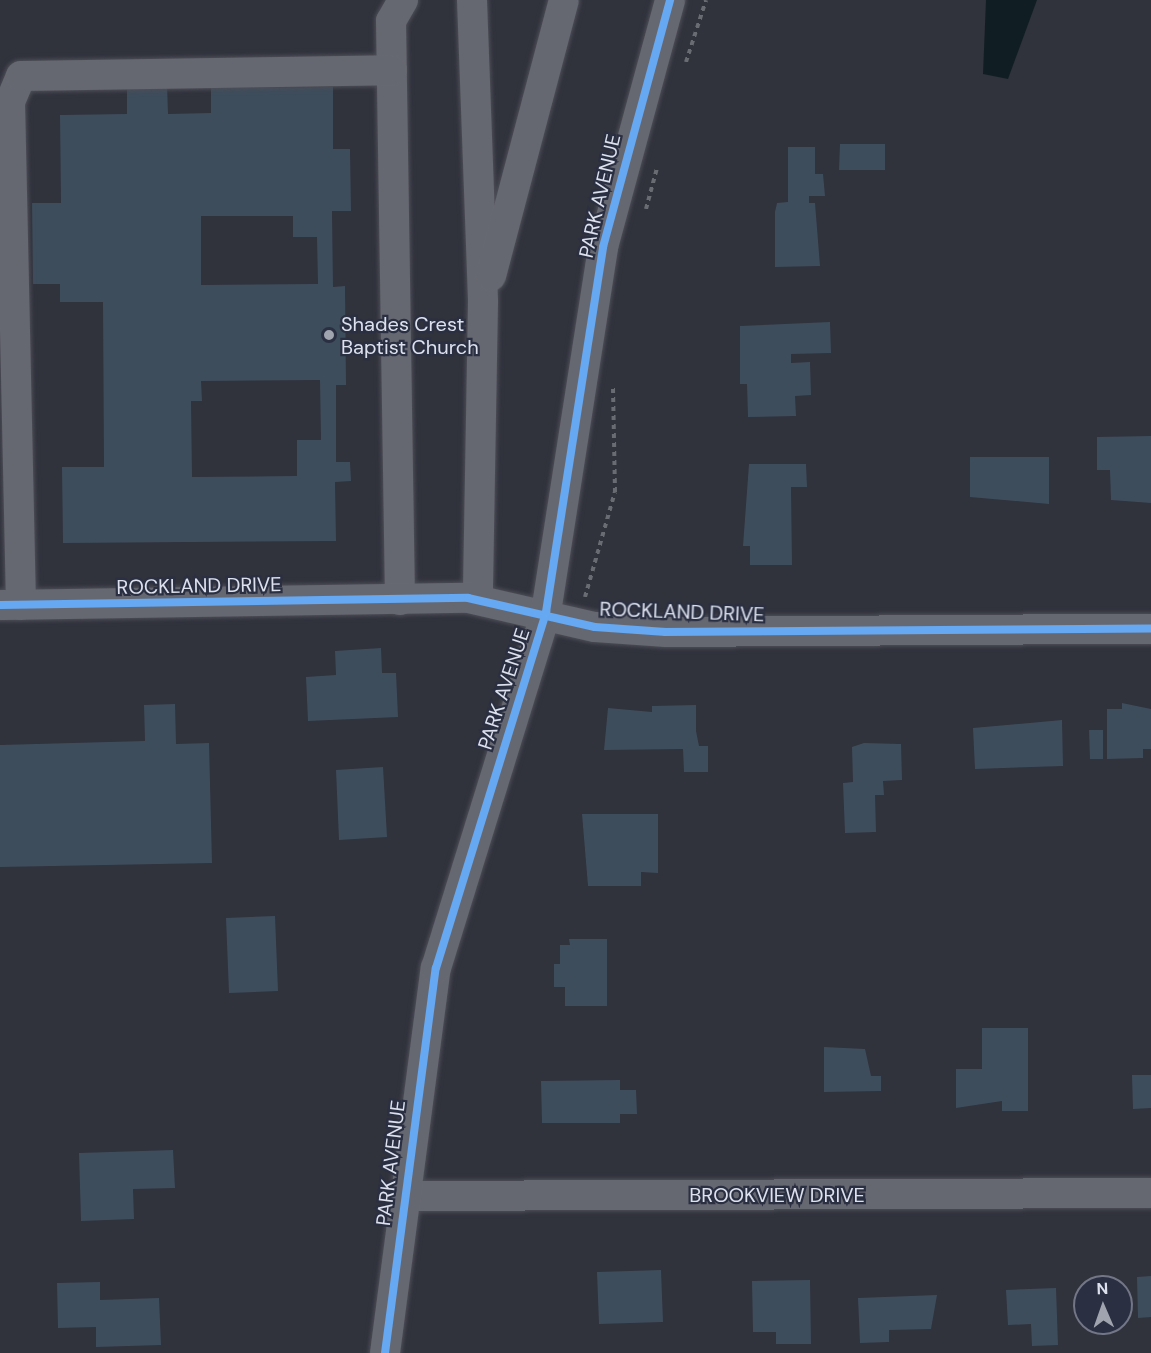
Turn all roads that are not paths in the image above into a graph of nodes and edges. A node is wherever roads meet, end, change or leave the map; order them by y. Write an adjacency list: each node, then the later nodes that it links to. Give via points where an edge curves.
1 (403, 0): 5 (street, via 391,21)
2 (472, 0): 6 (street)
3 (564, 0): 6 (street)
4 (670, 0): 11 (street, PARK AVENUE, via 603,247)
5 (392, 70): 7 (street, via 21,76 10,102); 9 (street)
6 (483, 302): 8 (street)
7 (7, 315): 10 (street)
8 (478, 598): 9 (street, ROCKLAND DRIVE); 11 (street, ROCKLAND DRIVE)
9 (400, 600): 10 (street, ROCKLAND DRIVE)
10 (10, 605)
11 (546, 612): 12 (street, ROCKLAND DRIVE, via 595,627 666,632); 14 (street, PARK AVENUE, via 452,905 427,1023)
12 (1151, 629)
13 (1151, 1193): 14 (street, BROOKVIEW DRIVE)
14 (403, 1196): 15 (street, PARK AVENUE)
15 (385, 1353)

